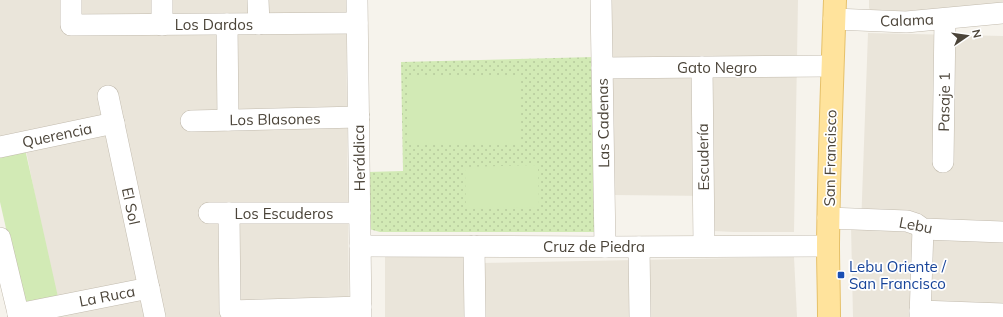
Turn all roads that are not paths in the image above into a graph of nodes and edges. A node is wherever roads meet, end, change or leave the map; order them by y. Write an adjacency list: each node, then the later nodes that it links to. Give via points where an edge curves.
1 (71, 0): 12 (street, Los Dardos, via 71,25)
2 (162, 0): 12 (street)
3 (258, 0): 11 (street)
4 (357, 0): 9 (street, Heráldica)
5 (601, 0): 15 (street, Las Cadenas)
6 (835, 10): 8 (street, Calama, via 906,22); 13 (main road, San Francisco)
7 (1003, 13): 8 (street, Calama)
8 (945, 19): 22 (street, Pasaje 1)
9 (357, 23): 11 (street, Los Dardos); 17 (street, Heráldica)
10 (227, 24): 11 (street, Los Dardos); 12 (street, Los Dardos); 18 (street)
11 (259, 24)
12 (162, 25)
13 (832, 66): 14 (street, Gato Negro); 26 (main road, San Francisco)
14 (702, 67): 15 (street, Gato Negro); 33 (street, Escudería)
15 (602, 68): 35 (street, Las Cadenas)
16 (108, 96): 20 (street, El Sol)
17 (358, 117): 18 (street, Los Blasones); 25 (street, Heráldica)
18 (228, 120): 19 (street, Los Blasones)
19 (192, 121)
20 (114, 123): 21 (street, Querencia); 37 (street, El Sol)
21 (0, 147)
22 (943, 162)
23 (209, 213): 24 (street, Los Escuderos)
24 (229, 213): 25 (street, Los Escuderos); 38 (street, via 230,310)
25 (360, 213): 30 (street, Heráldica)
26 (828, 218): 27 (street, Lebu, via 907,222); 34 (main road, San Francisco)
27 (923, 229): 28 (street, Lebu); 39 (street)
28 (1003, 232)
29 (0, 238): 36 (street)
30 (360, 246): 31 (street, Cruz de Piedra); 38 (street, Heráldica)
31 (474, 246): 35 (street, Cruz de Piedra); 43 (street)
32 (639, 246): 33 (street, Cruz de Piedra); 35 (street, Cruz de Piedra); 44 (street)
33 (704, 246): 34 (street, Cruz de Piedra)
34 (828, 246): 45 (main road, San Francisco)
35 (605, 247)
36 (4, 272): 41 (street)
37 (149, 288): 41 (street, La Ruca); 42 (street, El Sol)
38 (361, 312)
39 (920, 314): 40 (street)
40 (1003, 314)
41 (18, 316)
42 (155, 317)
43 (475, 317)
44 (640, 317)
45 (829, 317)

